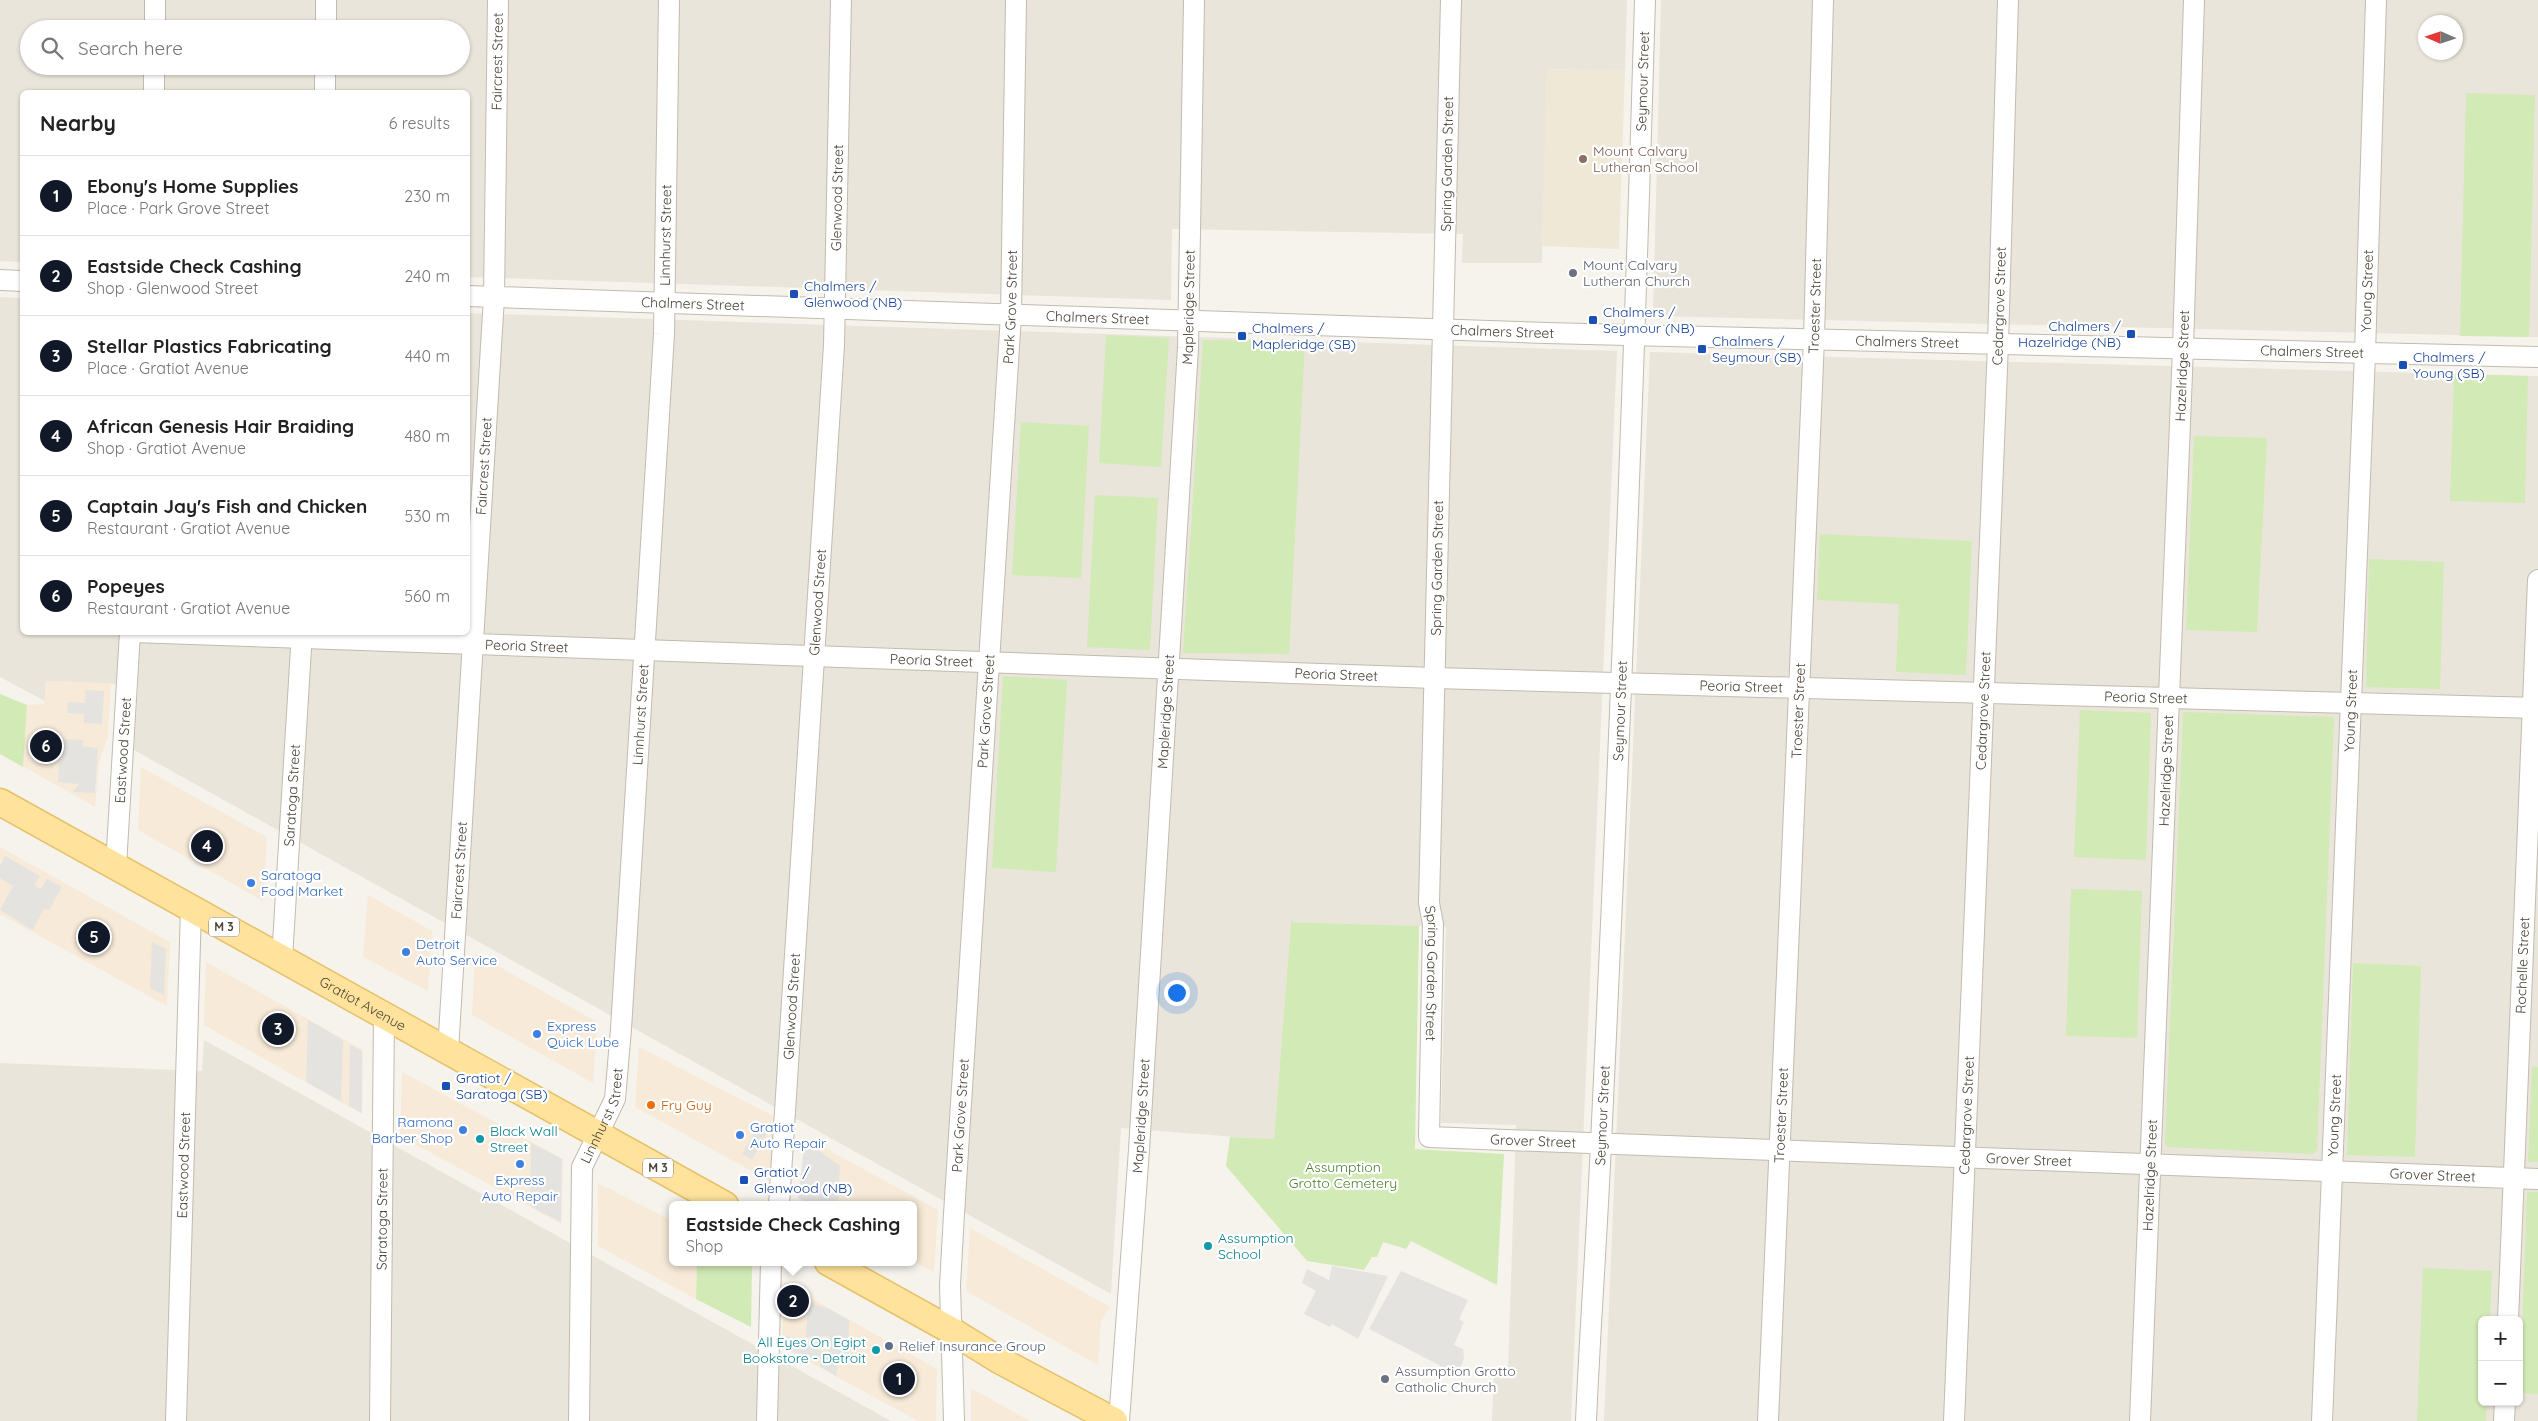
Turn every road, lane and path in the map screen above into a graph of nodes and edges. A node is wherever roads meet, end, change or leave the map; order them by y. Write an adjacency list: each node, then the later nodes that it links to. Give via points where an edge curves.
1 (155, 0): 14 (street)
2 (326, 0): 15 (street)
3 (498, 0): 23 (street, Faircrest Street)
4 (669, 0): 24 (street, Linnhurst Street)
5 (841, 0): 25 (street, Glenwood Street)
6 (1016, 0): 26 (street, Park Grove Street)
7 (1194, 0): 27 (street, Mapleridge Street)
8 (1450, 0): 28 (street, Spring Garden Street)
9 (1645, 0): 29 (street, Seymour Street)
10 (1823, 0): 30 (street, Troester Street)
11 (2008, 0): 31 (street, Cedargrove Street)
12 (2194, 0): 32 (street, Hazelridge Street)
13 (2376, 0): 33 (street, Young Street)
14 (154, 20)
15 (326, 20)
16 (154, 75): 18 (street)
17 (325, 75): 19 (street)
18 (154, 90)
19 (325, 90)
20 (0, 280): 21 (street)
21 (20, 281)
22 (470, 296): 23 (street, Chalmers Street)
23 (494, 297): 24 (street, Chalmers Street); 39 (street, Faircrest Street)
24 (664, 303): 25 (street, Chalmers Street); 40 (street, Linnhurst Street)
25 (836, 309): 26 (street, Chalmers Street); 41 (street, Glenwood Street)
26 (1011, 315): 27 (street, Chalmers Street); 42 (street, Park Grove Street)
27 (1188, 321): 28 (street, Chalmers Street); 43 (street, Mapleridge Street)
28 (1443, 330): 29 (street, Chalmers Street); 44 (street, Spring Garden Street)
29 (1635, 334): 30 (street, Chalmers Street); 45 (street, Seymour Street)
30 (1814, 339): 31 (street, Chalmers Street); 46 (street, Troester Street)
31 (1998, 344): 32 (street, Chalmers Street); 47 (street, Cedargrove Street)
32 (2183, 348): 33 (street, Chalmers Street); 48 (street, Hazelridge Street)
33 (2365, 353): 34 (street, Chalmers Street); 49 (street, Young Street)
34 (2538, 358)
35 (2538, 580): 50 (street, Rochelle Street)
36 (132, 635): 52 (street, Eastwood Street)
37 (259, 635): 38 (street, Peoria Street)
38 (301, 636): 39 (street, Peoria Street); 54 (street, Saratoga Street)
39 (473, 645): 40 (street, Peoria Street); 56 (street, Faircrest Street)
40 (644, 650): 41 (street, Peoria Street); 57 (street, Linnhurst Street, via 615,1099)
41 (815, 656): 42 (street, Peoria Street); 67 (street, Glenwood Street)
42 (990, 662): 43 (street, Peoria Street); 71 (street, Park Grove Street, via 954,1214 950,1285)
43 (1168, 669): 44 (street, Peoria Street); 79 (street, Mapleridge Street)
44 (1435, 678): 45 (street, Peoria Street); 58 (street, Spring Garden Street, via 1429,903 1432,924)
45 (1621, 683): 46 (street, Peoria Street); 59 (street, Seymour Street)
46 (1799, 688): 47 (street, Peoria Street); 60 (street, Troester Street)
47 (1984, 693): 48 (street, Peoria Street); 61 (street, Cedargrove Street)
48 (2170, 698): 49 (street, Peoria Street); 62 (street, Hazelridge Street)
49 (2352, 703): 50 (street, Peoria Street); 63 (street, Young Street)
50 (2536, 708): 64 (street, Rochelle Street)
51 (0, 802): 52 (main road, Gratiot Avenue / M 3)
52 (116, 866): 53 (main road, Gratiot Avenue / M 3)
53 (191, 908): 54 (main road, Gratiot Avenue / M 3); 73 (street, Eastwood Street)
54 (282, 959): 55 (main road, Gratiot Avenue / M 3)
55 (384, 1016): 56 (main road, Gratiot Avenue / M 3); 74 (street, Saratoga Street)
56 (448, 1051): 57 (main road, Gratiot Avenue / M 3)
57 (598, 1134): 66 (main road, Gratiot Avenue / M 3); 75 (street, Linnhurst Street, via 582,1167)
58 (1429, 1137): 59 (street, Grover Street)
59 (1601, 1144): 60 (street, Grover Street); 80 (street, Seymour Street)
60 (1779, 1151): 61 (street, Grover Street); 81 (street, Troester Street)
61 (1965, 1158): 62 (street, Grover Street); 82 (street, Cedargrove Street)
62 (2151, 1164): 63 (street, Grover Street); 83 (street, Hazelridge Street)
63 (2332, 1171): 64 (street, Grover Street); 84 (street, Young Street)
64 (2514, 1178): 65 (street, Grover Street); 70 (street, Rochelle Street)
65 (2538, 1179)
66 (718, 1201)
67 (779, 1201)
68 (771, 1266): 76 (street)
69 (835, 1266): 71 (main road)
70 (2508, 1316)
71 (952, 1331): 77 (street, Park Grove Street); 78 (main road, via 999,1360)
72 (2505, 1406): 85 (street)
73 (176, 1421)
74 (380, 1421)
75 (579, 1421)
76 (767, 1421)
77 (954, 1421)
78 (1114, 1421)
79 (1119, 1421)
80 (1586, 1421)
81 (1768, 1421)
82 (1954, 1421)
83 (2140, 1421)
84 (2322, 1421)
85 (2504, 1421)

